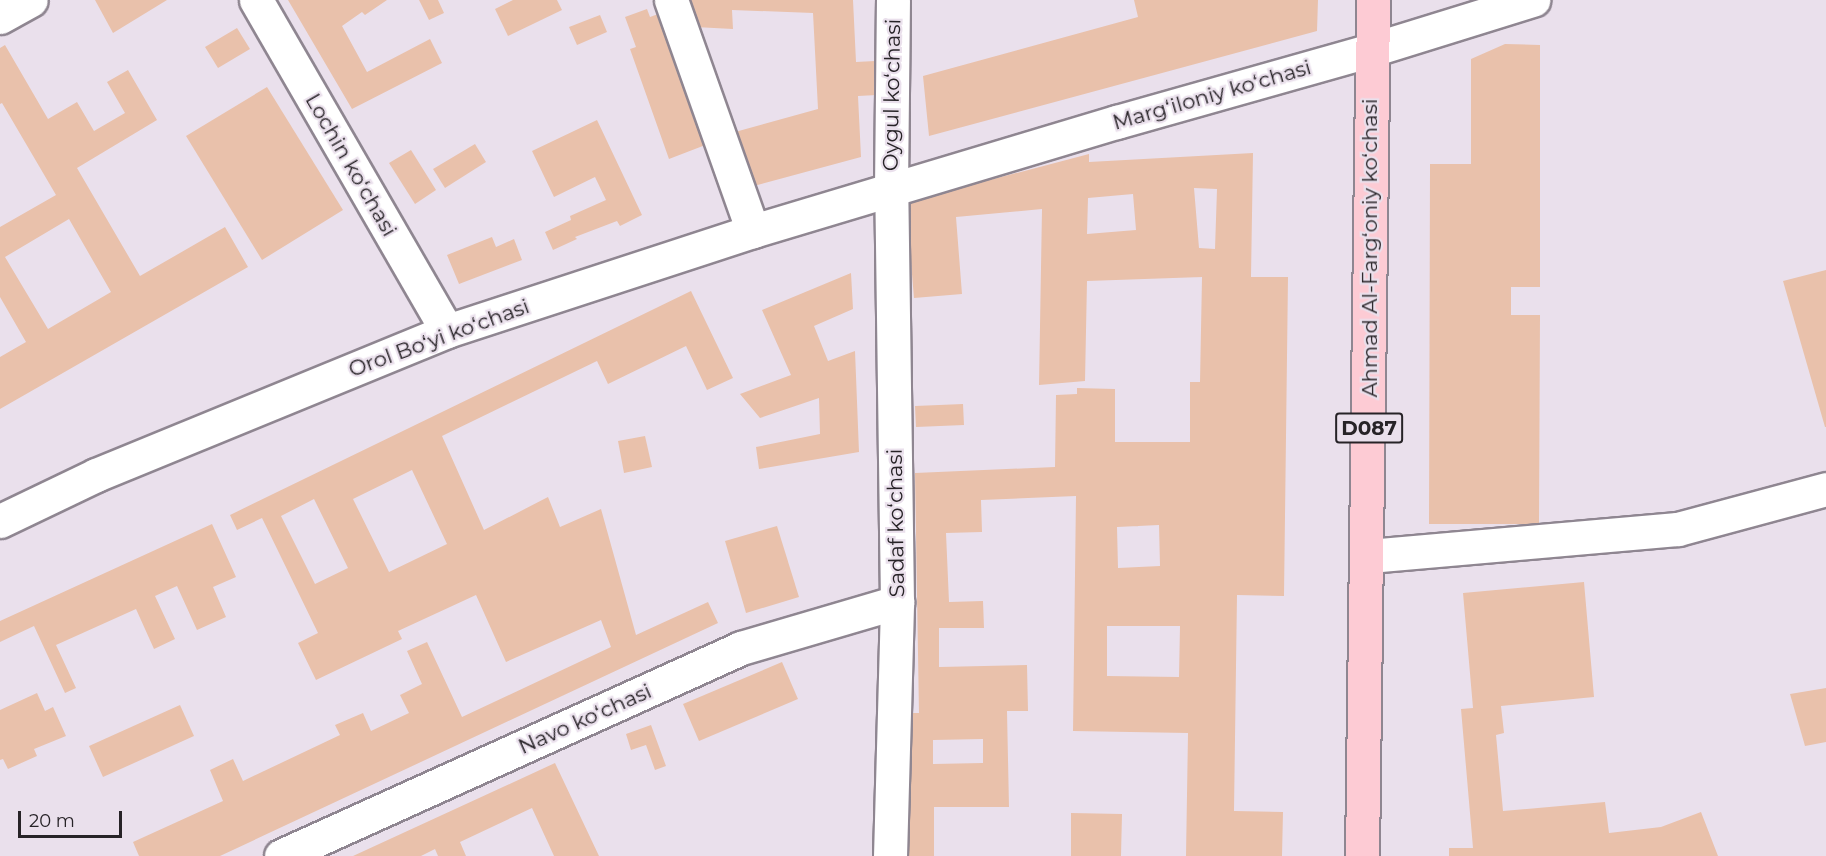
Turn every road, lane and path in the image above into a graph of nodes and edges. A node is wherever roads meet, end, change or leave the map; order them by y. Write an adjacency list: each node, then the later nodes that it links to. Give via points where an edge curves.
1 (31, 0): 7 (street)
2 (256, 0): 11 (street, Lochin koʻchasi)
3 (671, 0): 10 (street)
4 (893, 0): 9 (street, Oygul koʻchasi)
5 (1373, 0): 8 (main road, Ahmad Al-Fargʻoniy koʻchasi / D087)
6 (1533, 0): 8 (street, Margʻiloniy koʻchasi)
7 (0, 17)
8 (1371, 50): 9 (street, Margʻiloniy koʻchasi); 14 (main road, Ahmad Al-Fargʻoniy koʻchasi / D087)
9 (891, 189): 10 (street, Orol Boʻyi koʻchasi); 15 (street, Sadaf koʻchasi)
10 (753, 231): 11 (street, Orol Boʻyi koʻchasi)
11 (447, 331): 13 (street, Orol Boʻyi koʻchasi, via 96,476)
12 (1826, 489): 14 (street, via 1678,529)
13 (0, 521)
14 (1368, 556): 18 (main road, Ahmad Al-Fargʻoniy koʻchasi / D087)
15 (897, 602): 16 (street, Navo koʻchasi, via 741,648); 17 (street, Sadaf koʻchasi)
16 (281, 856)
17 (890, 856)
18 (1362, 856)

